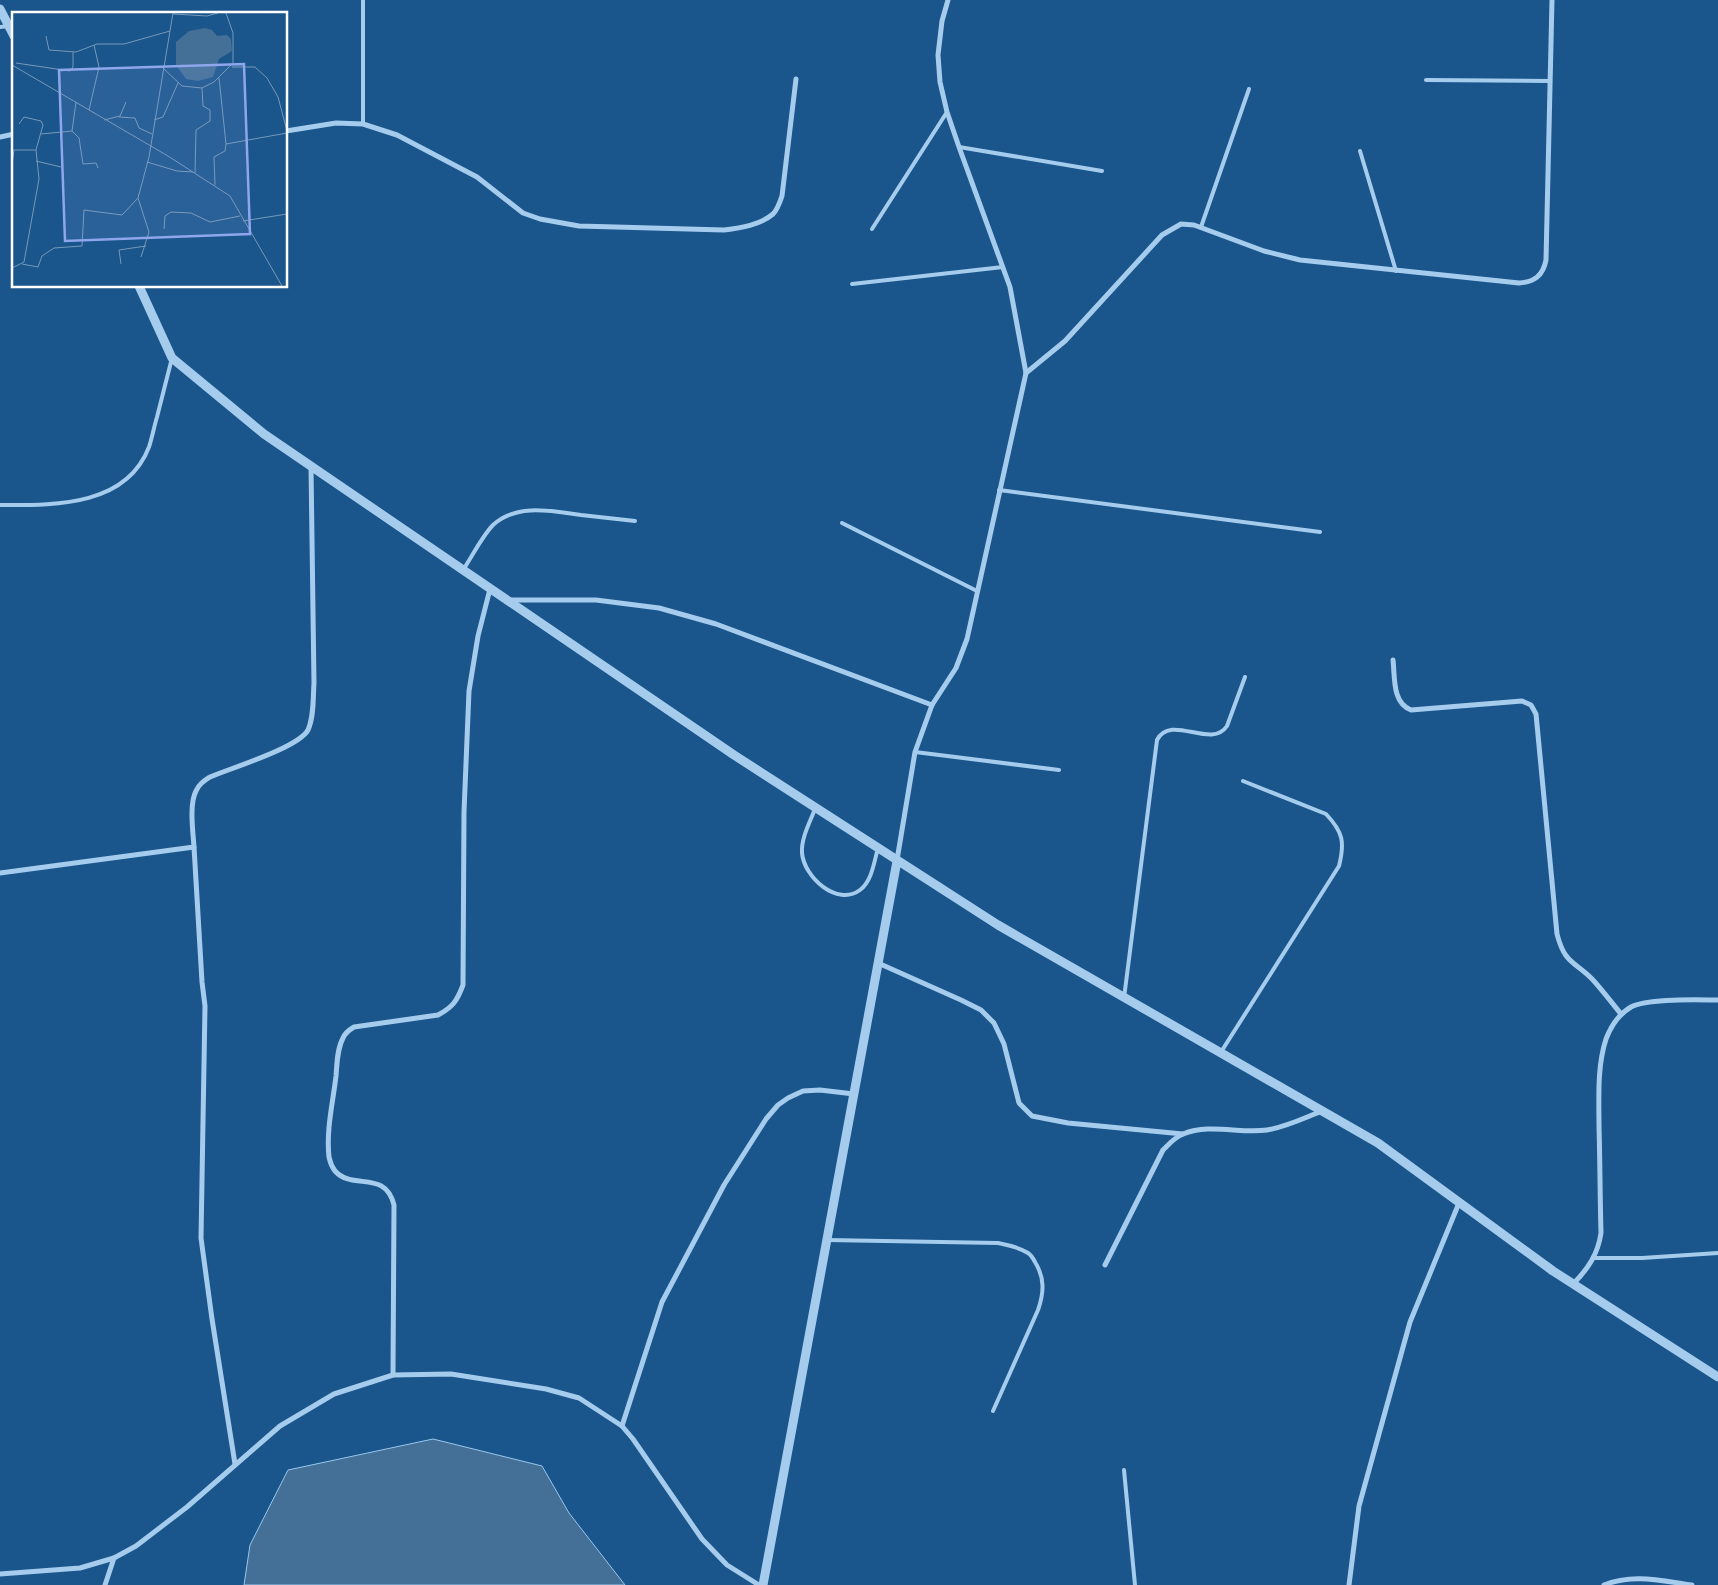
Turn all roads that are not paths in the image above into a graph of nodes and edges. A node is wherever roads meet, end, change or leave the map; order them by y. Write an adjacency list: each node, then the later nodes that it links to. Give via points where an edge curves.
1 (363, 0): 11 (lane)
2 (948, 0): 10 (street, via 938,55)
3 (1552, 0): 8 (street)
4 (0, 9): 5 (street)
5 (4, 26)
6 (796, 79): 11 (street, via 782,196 774,213 761,222 724,230 579,226 540,219 523,213 478,177 397,135)
7 (1426, 80): 8 (lane)
8 (1550, 81): 19 (street, via 1546,260 1541,275 1519,283)
9 (1249, 89): 16 (lane)
10 (947, 112): 13 (street); 17 (lane)
11 (363, 124): 12 (street, via 336,123)
12 (288, 132)
13 (959, 147): 15 (lane); 18 (street)
14 (1360, 151): 19 (lane)
15 (1102, 171)
16 (1201, 227): 19 (street, via 1264,251 1300,260); 23 (street, via 1181,224 1162,235 1065,341)
17 (872, 229)
18 (1003, 267): 20 (lane); 23 (street, via 1010,287)
19 (1396, 270)
20 (852, 284)
21 (140, 288): 22 (street)
22 (172, 358): 24 (street, via 264,434); 26 (lane, via 149,447 138,468 124,483 85,499 52,505)
23 (1026, 373): 25 (street)
24 (311, 466): 30 (street); 41 (street, via 314,683 308,729 289,745 201,783 193,802)
25 (999, 490): 29 (lane); 32 (street)
26 (0, 505)
27 (635, 521): 30 (lane, via 547,510 514,514 492,526)
28 (842, 522): 32 (lane)
29 (1320, 532)
30 (463, 570): 31 (street)
31 (490, 589): 33 (street); 59 (street, via 469,691 464,812 463,985 450,1009 438,1015 354,1027 342,1039 337,1063 330,1126 329,1157 332,1166 345,1177 388,1189 394,1205)
32 (977, 591): 36 (street, via 967,639 956,668)
33 (506, 600): 36 (street, via 596,600 659,608 716,624); 40 (street)
34 (1393, 660): 48 (street, via 1398,699 1401,705 1411,710 1522,701 1531,705 1536,714 1560,946 1565,956 1592,979)
35 (1245, 677): 46 (lane, via 1224,731 1214,734 1167,731 1157,740)
36 (932, 705): 37 (street)
37 (915, 752): 38 (lane); 43 (street)
38 (1059, 770)
39 (1243, 781): 49 (lane, via 1326,814 1342,838 1343,852 1339,866)
40 (815, 808): 42 (street); 42 (lane, via 802,843 804,863 814,879 836,895 852,895 862,890 870,878)
41 (194, 847): 44 (street); 63 (street, via 205,1006 201,1238)
42 (878, 848): 43 (street)
43 (897, 861): 45 (street); 46 (street, via 998,925)
44 (0, 873)
45 (878, 964): 50 (street); 52 (street, via 962,1000 981,1010 994,1022 1004,1044 1020,1103 1032,1116 1068,1123)
46 (1124, 998): 49 (street)
47 (1718, 1000): 48 (street, via 1640,1004)
48 (1621, 1014): 56 (street, via 1605,1040 1599,1076 1601,1232)
49 (1220, 1053): 51 (street)
50 (854, 1094): 54 (street); 62 (street, via 803,1091 778,1105 766,1119 724,1185 662,1302)
51 (1322, 1111): 52 (street, via 1269,1129 1208,1129); 53 (street, via 1378,1143)
52 (1182, 1134): 57 (street, via 1163,1150)
53 (1460, 1203): 58 (street); 70 (street, via 1410,1322 1360,1506)
54 (827, 1240): 61 (lane, via 998,1243 1030,1254 1040,1270 1042,1299); 68 (street)
55 (1718, 1253): 56 (lane)
56 (1594, 1258): 58 (street)
57 (1105, 1265)
58 (1573, 1284): 60 (street)
59 (393, 1375): 62 (street, via 451,1374 546,1389 579,1398); 63 (street, via 334,1394 280,1426)
60 (1718, 1377)
61 (993, 1411)
62 (622, 1426): 68 (street, via 702,1539 727,1565)
63 (234, 1464): 65 (street, via 187,1507 136,1546)
64 (1124, 1470): 69 (lane)
65 (114, 1558): 66 (street, via 80,1568); 67 (street)
66 (0, 1574)
67 (105, 1585)
68 (761, 1585)
69 (1135, 1585)
70 (1349, 1585)
71 (1604, 1585): 72 (street, via 1636,1578)
72 (1692, 1585)

